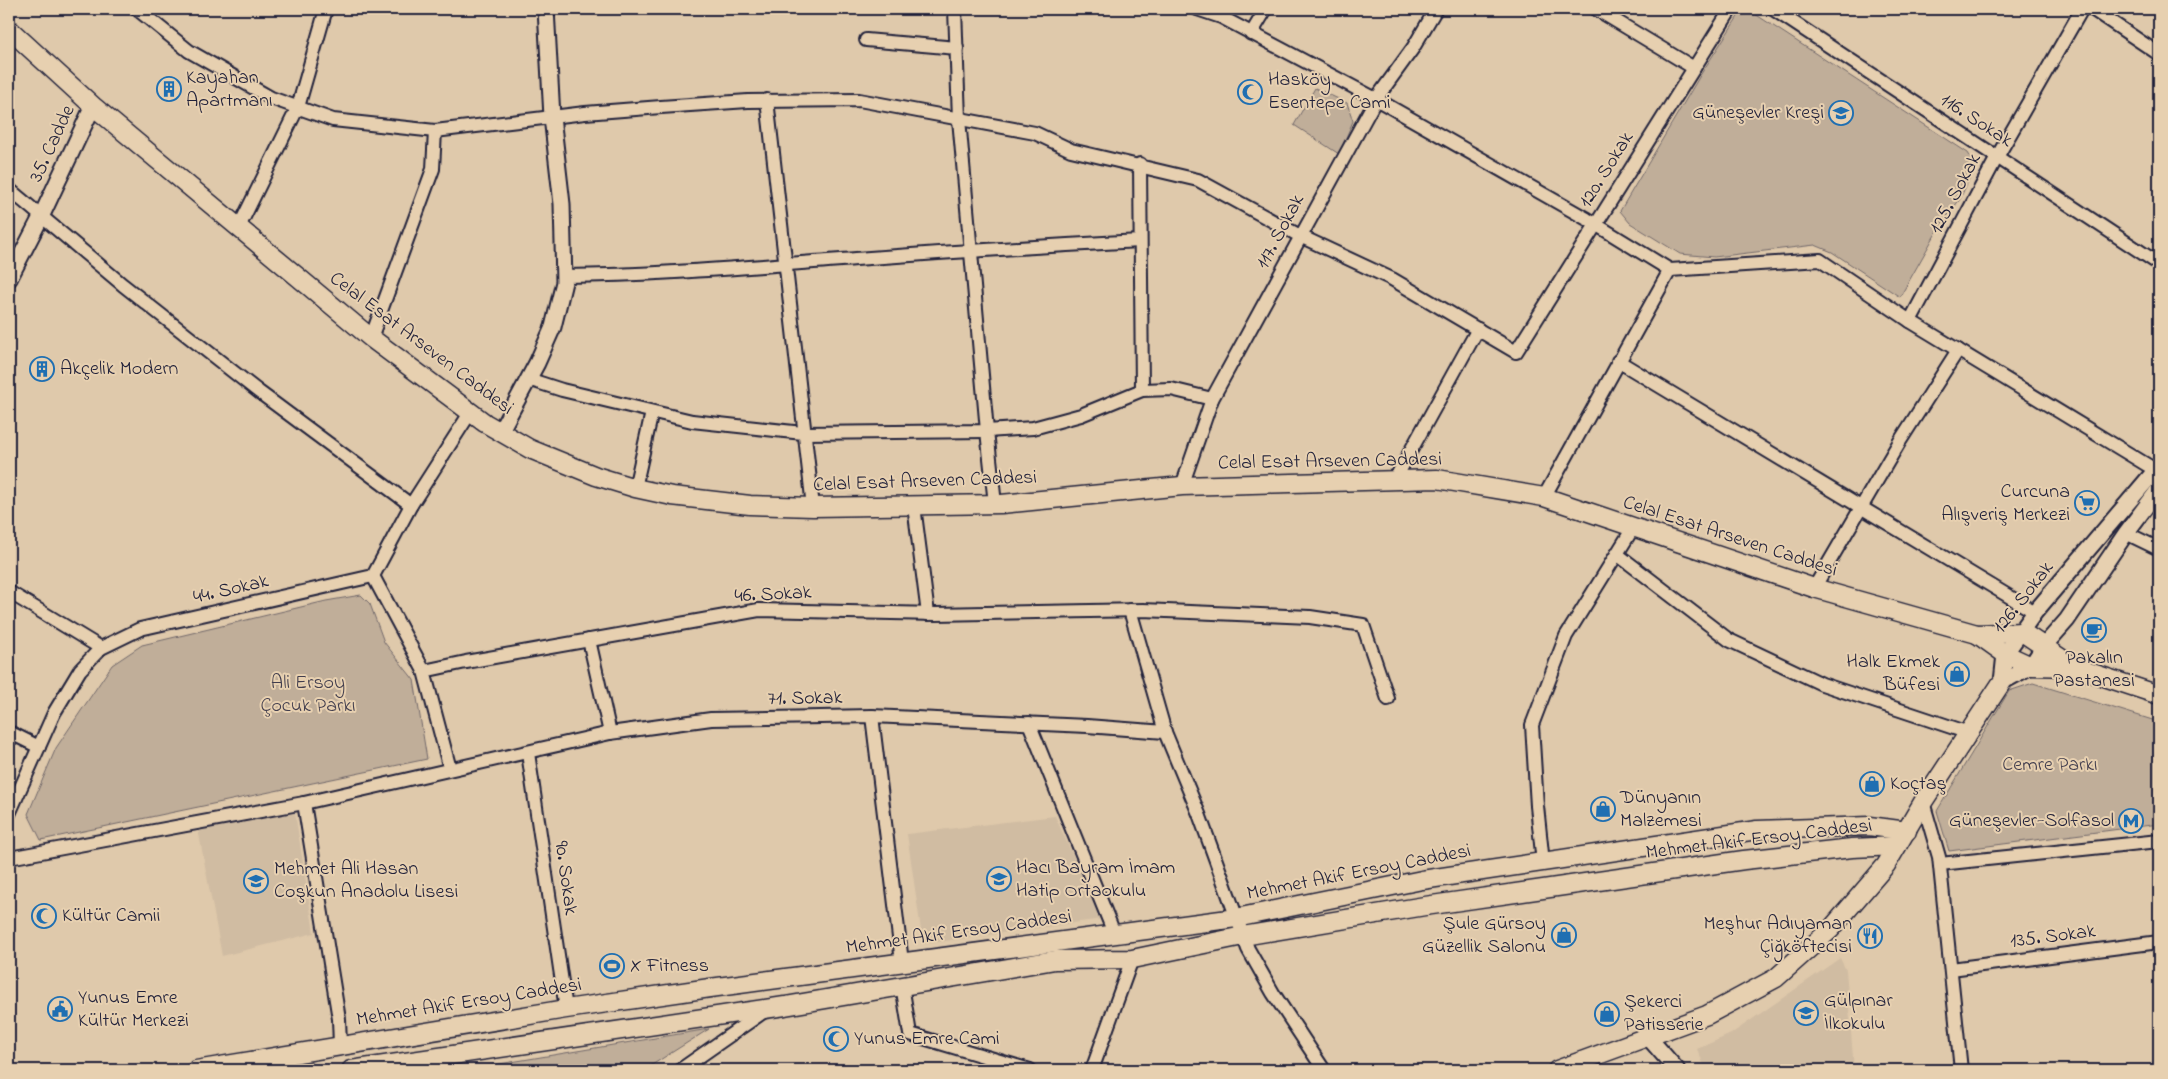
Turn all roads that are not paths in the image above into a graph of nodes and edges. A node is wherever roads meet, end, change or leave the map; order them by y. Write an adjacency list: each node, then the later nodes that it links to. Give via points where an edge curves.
1 (137, 9): 23 (street, via 189,51 271,98)
2 (326, 9): 23 (street)
3 (546, 9): 24 (street)
4 (955, 9): 17 (street)
5 (1197, 9): 13 (street)
6 (1266, 9): 15 (street)
7 (1436, 9): 20 (street, 117. Sokak)
8 (1596, 9): 19 (street)
9 (1731, 9): 19 (street, 120. Sokak)
10 (1773, 9): 27 (street, 116. Sokak)
11 (2082, 9): 27 (street, 125. Sokak)
12 (2092, 9): 18 (street)
13 (1222, 13): 15 (street)
14 (9, 29): 22 (main road, Celal Esat Arseven Caddesi)
15 (1251, 34): 20 (street)
16 (866, 40): 17 (street)
17 (957, 48): 25 (street)
18 (2159, 54)
19 (1694, 68): 31 (street, 120. Sokak)
20 (1376, 99): 31 (street); 33 (street, 117. Sokak)
21 (767, 100): 24 (street); 25 (street, via 859,100); 36 (street)
22 (93, 106): 30 (street, 35. Cadde); 32 (main road, Celal Esat Arseven Caddesi)
23 (298, 107): 26 (street, via 333,120); 32 (street)
24 (552, 117): 26 (street); 39 (street, via 562,204)
25 (959, 118): 28 (street, via 1035,133 1071,150); 35 (street)
26 (435, 131): 43 (street, via 433,169)
27 (1997, 157): 37 (street, 116. Sokak); 41 (street, 125. Sokak)
28 (1140, 164): 33 (street, via 1198,180); 34 (street)
29 (9, 189): 30 (street)
30 (41, 217): 40 (street, 35. Cadde); 61 (street, via 259,392)
31 (1595, 224): 38 (street); 42 (street, 120. Sokak, via 1516,352)
32 (239, 228): 43 (main road, Celal Esat Arseven Caddesi)
33 (1300, 236): 42 (street, via 1392,279); 48 (street, 117. Sokak)
34 (1140, 241): 35 (street); 47 (street)
35 (971, 250): 36 (street); 51 (street)
36 (784, 264): 39 (street, via 634,275); 53 (street)
37 (2159, 264)
38 (1670, 270): 41 (street, via 1820,260); 45 (street)
39 (564, 276): 46 (street, via 552,327)
40 (9, 279)
41 (1910, 321): 44 (street)
42 (1478, 330): 55 (street)
43 (371, 338): 50 (main road, Celal Esat Arseven Caddesi)
44 (1958, 350): 54 (street); 63 (street)
45 (1618, 361): 59 (street); 63 (street)
46 (528, 379): 49 (street); 52 (street)
47 (1142, 390): 48 (street, via 1171,389); 51 (street, via 1057,422 1033,428)
48 (1212, 399): 56 (street, 117. Sokak)
49 (652, 412): 53 (street, via 692,421); 57 (street)
50 (470, 413): 52 (main road, Celal Esat Arseven Caddesi); 61 (street)
51 (987, 431): 53 (street); 60 (street)
52 (500, 432): 57 (main road, Celal Esat Arseven Caddesi, via 566,465)
53 (803, 433): 64 (street)
54 (2158, 468): 73 (street, 126. Sokak)
55 (1394, 481): 56 (main road, Celal Esat Arseven Caddesi); 59 (main road, Celal Esat Arseven Caddesi, via 1437,480)
56 (1182, 486): 60 (main road, Celal Esat Arseven Caddesi)
57 (636, 488): 64 (main road, Celal Esat Arseven Caddesi, via 723,502)
58 (2159, 489): 66 (street)
59 (1544, 497): 65 (main road, Celal Esat Arseven Caddesi)
60 (995, 504): 62 (main road, Celal Esat Arseven Caddesi)
61 (411, 505): 69 (street)
62 (914, 506): 64 (main road, Celal Esat Arseven Caddesi); 74 (street)
63 (1861, 506): 70 (street); 73 (street)
64 (813, 507)
65 (1633, 528): 68 (street); 70 (main road, Celal Esat Arseven Caddesi)
66 (2126, 532): 67 (street); 78 (street, via 2067,620)
67 (2159, 549)
68 (1617, 554): 92 (street, via 1728,640 1822,684); 103 (street, via 1566,636 1532,725)
69 (373, 576): 79 (street, 44. Sokak, via 140,629); 83 (street)
70 (1814, 588): 76 (main road, Celal Esat Arseven Caddesi)
71 (9, 592): 79 (street)
72 (1130, 610): 74 (street, 46. Sokak); 86 (street, 46. Sokak, via 1310,617 1363,625); 90 (street)
73 (2035, 612): 75 (street, 126. Sokak)
74 (928, 614): 77 (street, 46. Sokak, via 759,610)
75 (2022, 632): 76 (main road); 78 (main road); 80 (street, 126. Sokak)
76 (1977, 634): 80 (main road)
77 (589, 640): 83 (street, 46. Sokak); 91 (street)
78 (2044, 646): 81 (street); 82 (main road)
79 (101, 648): 93 (street, 44. Sokak, via 80,670)
80 (2006, 654): 81 (main road); 84 (street, 126. Sokak)
81 (2031, 666): 82 (main road); 84 (street)
82 (2074, 667): 85 (main road)
83 (424, 671): 95 (street)
84 (2002, 682): 92 (main road)
85 (2159, 695)
86 (1388, 699)
87 (872, 716): 88 (street, 71. Sokak); 91 (street, 71. Sokak, via 711,719); 110 (street)
88 (1029, 723): 90 (street, 71. Sokak); 106 (street)
89 (9, 732): 93 (street)
90 (1164, 732): 105 (street, via 1199,814)
91 (610, 733): 94 (street, 71. Sokak)
92 (1969, 733): 96 (main road)
93 (38, 747): 98 (street, 44. Sokak)
94 (528, 753): 95 (street, 71. Sokak); 114 (street, 90. Sokak)
95 (450, 769): 97 (street, 71. Sokak)
96 (1924, 802): 99 (main road); 104 (street)
97 (304, 803): 102 (street, 71. Sokak); 116 (street, via 339,1019)
98 (9, 814)
99 (1907, 831): 101 (main road); 103 (main road, Mehmet Akif Ersoy Caddesi, via 1870,826 1757,830)
100 (2159, 842): 104 (street)
101 (1898, 846): 107 (main road, Mehmet Akif Ersoy Caddesi, via 1744,860); 115 (main road, via 1886,865 1831,929 1776,978 1707,1015)
102 (9, 858)
103 (1543, 863): 105 (main road, Mehmet Akif Ersoy Caddesi, via 1422,880)
104 (1940, 864): 111 (street)
105 (1236, 918): 106 (main road, Mehmet Akif Ersoy Caddesi); 107 (street)
106 (1114, 933): 110 (main road, Mehmet Akif Ersoy Caddesi)
107 (1243, 936): 109 (main road, Mehmet Akif Ersoy Caddesi); 122 (street, via 1273,993)
108 (2159, 942): 111 (street, 135. Sokak)
109 (1132, 959): 112 (main road, Mehmet Akif Ersoy Caddesi, via 1055,960); 121 (street)
110 (902, 962): 114 (main road, Mehmet Akif Ersoy Caddesi)
111 (1951, 969): 125 (street)
112 (902, 985): 113 (main road, Mehmet Akif Ersoy Caddesi); 120 (street, via 910,1034)
113 (769, 1008): 118 (main road, Mehmet Akif Ersoy Caddesi); 119 (street)
114 (566, 1009): 116 (main road, Mehmet Akif Ersoy Caddesi)
115 (1649, 1038): 123 (main road); 124 (street)
116 (340, 1046): 117 (main road, Mehmet Akif Ersoy Caddesi)
117 (196, 1070)
118 (351, 1070)
119 (680, 1070)
120 (1030, 1070)
121 (1092, 1070)
122 (1324, 1070)
123 (1557, 1070)
124 (1677, 1070)
125 (1961, 1070)

